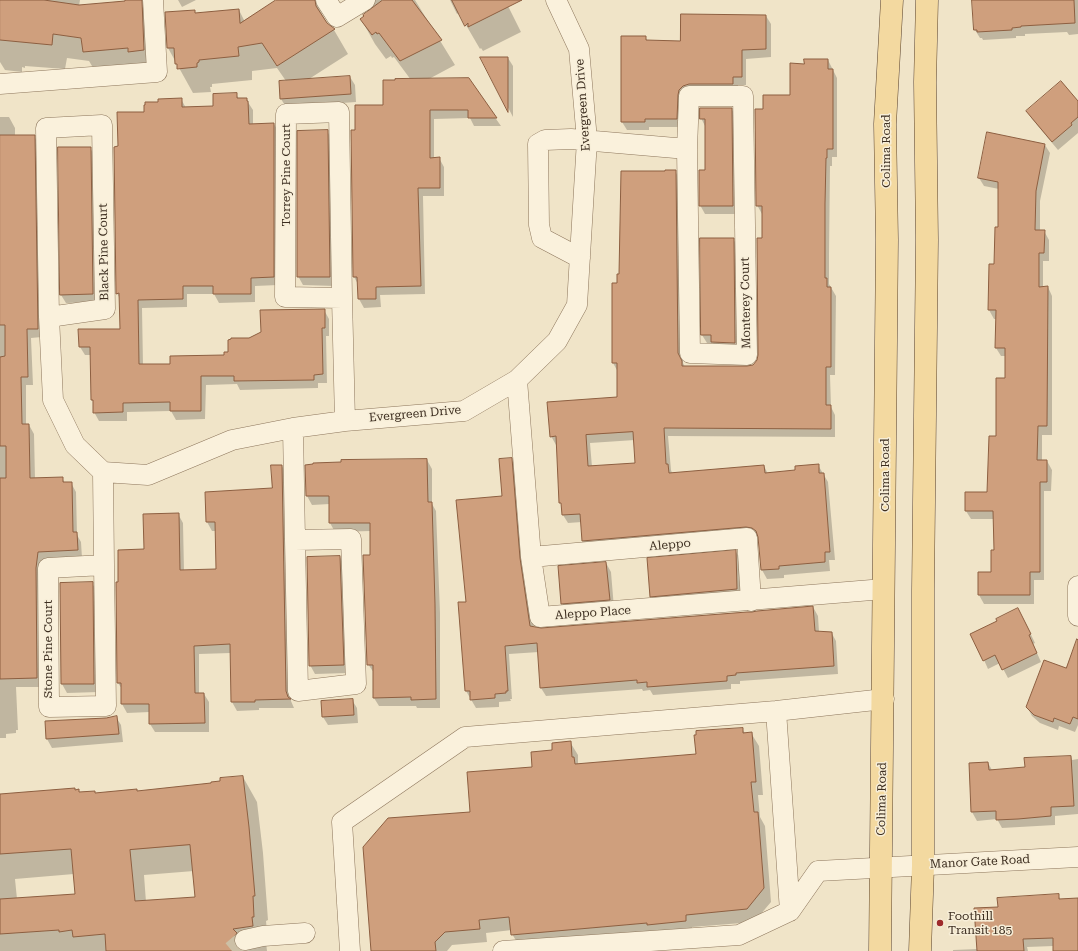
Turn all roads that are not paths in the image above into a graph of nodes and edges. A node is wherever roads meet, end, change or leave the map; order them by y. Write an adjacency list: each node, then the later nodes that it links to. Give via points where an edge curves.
1 (153, 0): 7 (street, via 157,72)
2 (326, 0): 3 (street, via 337,17)
3 (365, 0)
4 (556, 0): 8 (street, Evergreen Drive, via 579,49)
5 (892, 0): 21 (main road, Colima Road, via 886,124)
6 (927, 0): 27 (main road)
7 (0, 84)
8 (587, 140): 9 (street); 10 (street, Evergreen Drive); 10 (street, via 545,140 538,144 537,151 540,235)
9 (687, 149): 9 (street, Monterey Court, via 689,96 743,96 747,356 690,353)
10 (580, 258): 13 (street, Evergreen Drive, via 577,305 557,341)
11 (342, 298): 11 (street, Torrey Pine Court, via 339,112 286,114 285,297); 14 (street, Torrey Pine Court)
12 (49, 317): 12 (street, Black Pine Court, via 105,309 102,125 46,128); 16 (street, via 53,400 75,445)
13 (517, 380): 14 (street, Evergreen Drive, via 464,411); 18 (street, Aleppo Place)
14 (345, 421): 15 (street, Evergreen Drive)
15 (293, 428): 16 (street, Evergreen Drive, via 232,440 148,475); 17 (street)
16 (103, 472): 19 (street, Stone Pine Court)
17 (295, 540): 17 (street, via 298,691 356,684 351,539)
18 (531, 557): 22 (street, Aleppo Place, via 540,617); 22 (street, Aleppo, via 746,538)
19 (104, 565): 19 (street, Stone Pine Court, via 106,706 49,707 48,568)
20 (1078, 586): 23 (street)
21 (884, 589): 22 (street, Aleppo Place); 24 (main road, Colima Road)
22 (751, 601)
23 (1078, 616)
24 (884, 699): 25 (street); 28 (main road, Colima Road)
25 (776, 712): 29 (street); 33 (street, via 465,737 342,822)
26 (1078, 857): 27 (street, Manor Gate Road)
27 (923, 866): 28 (street, Manor Gate Road); 36 (main road)
28 (882, 867): 29 (street, Manor Gate Road, via 818,870); 35 (main road, Colima Road)
29 (790, 911): 32 (street)
30 (305, 933): 31 (street)
31 (245, 940)
32 (739, 943): 34 (street)
33 (350, 951)
34 (503, 951)
35 (880, 951)
36 (920, 951)

